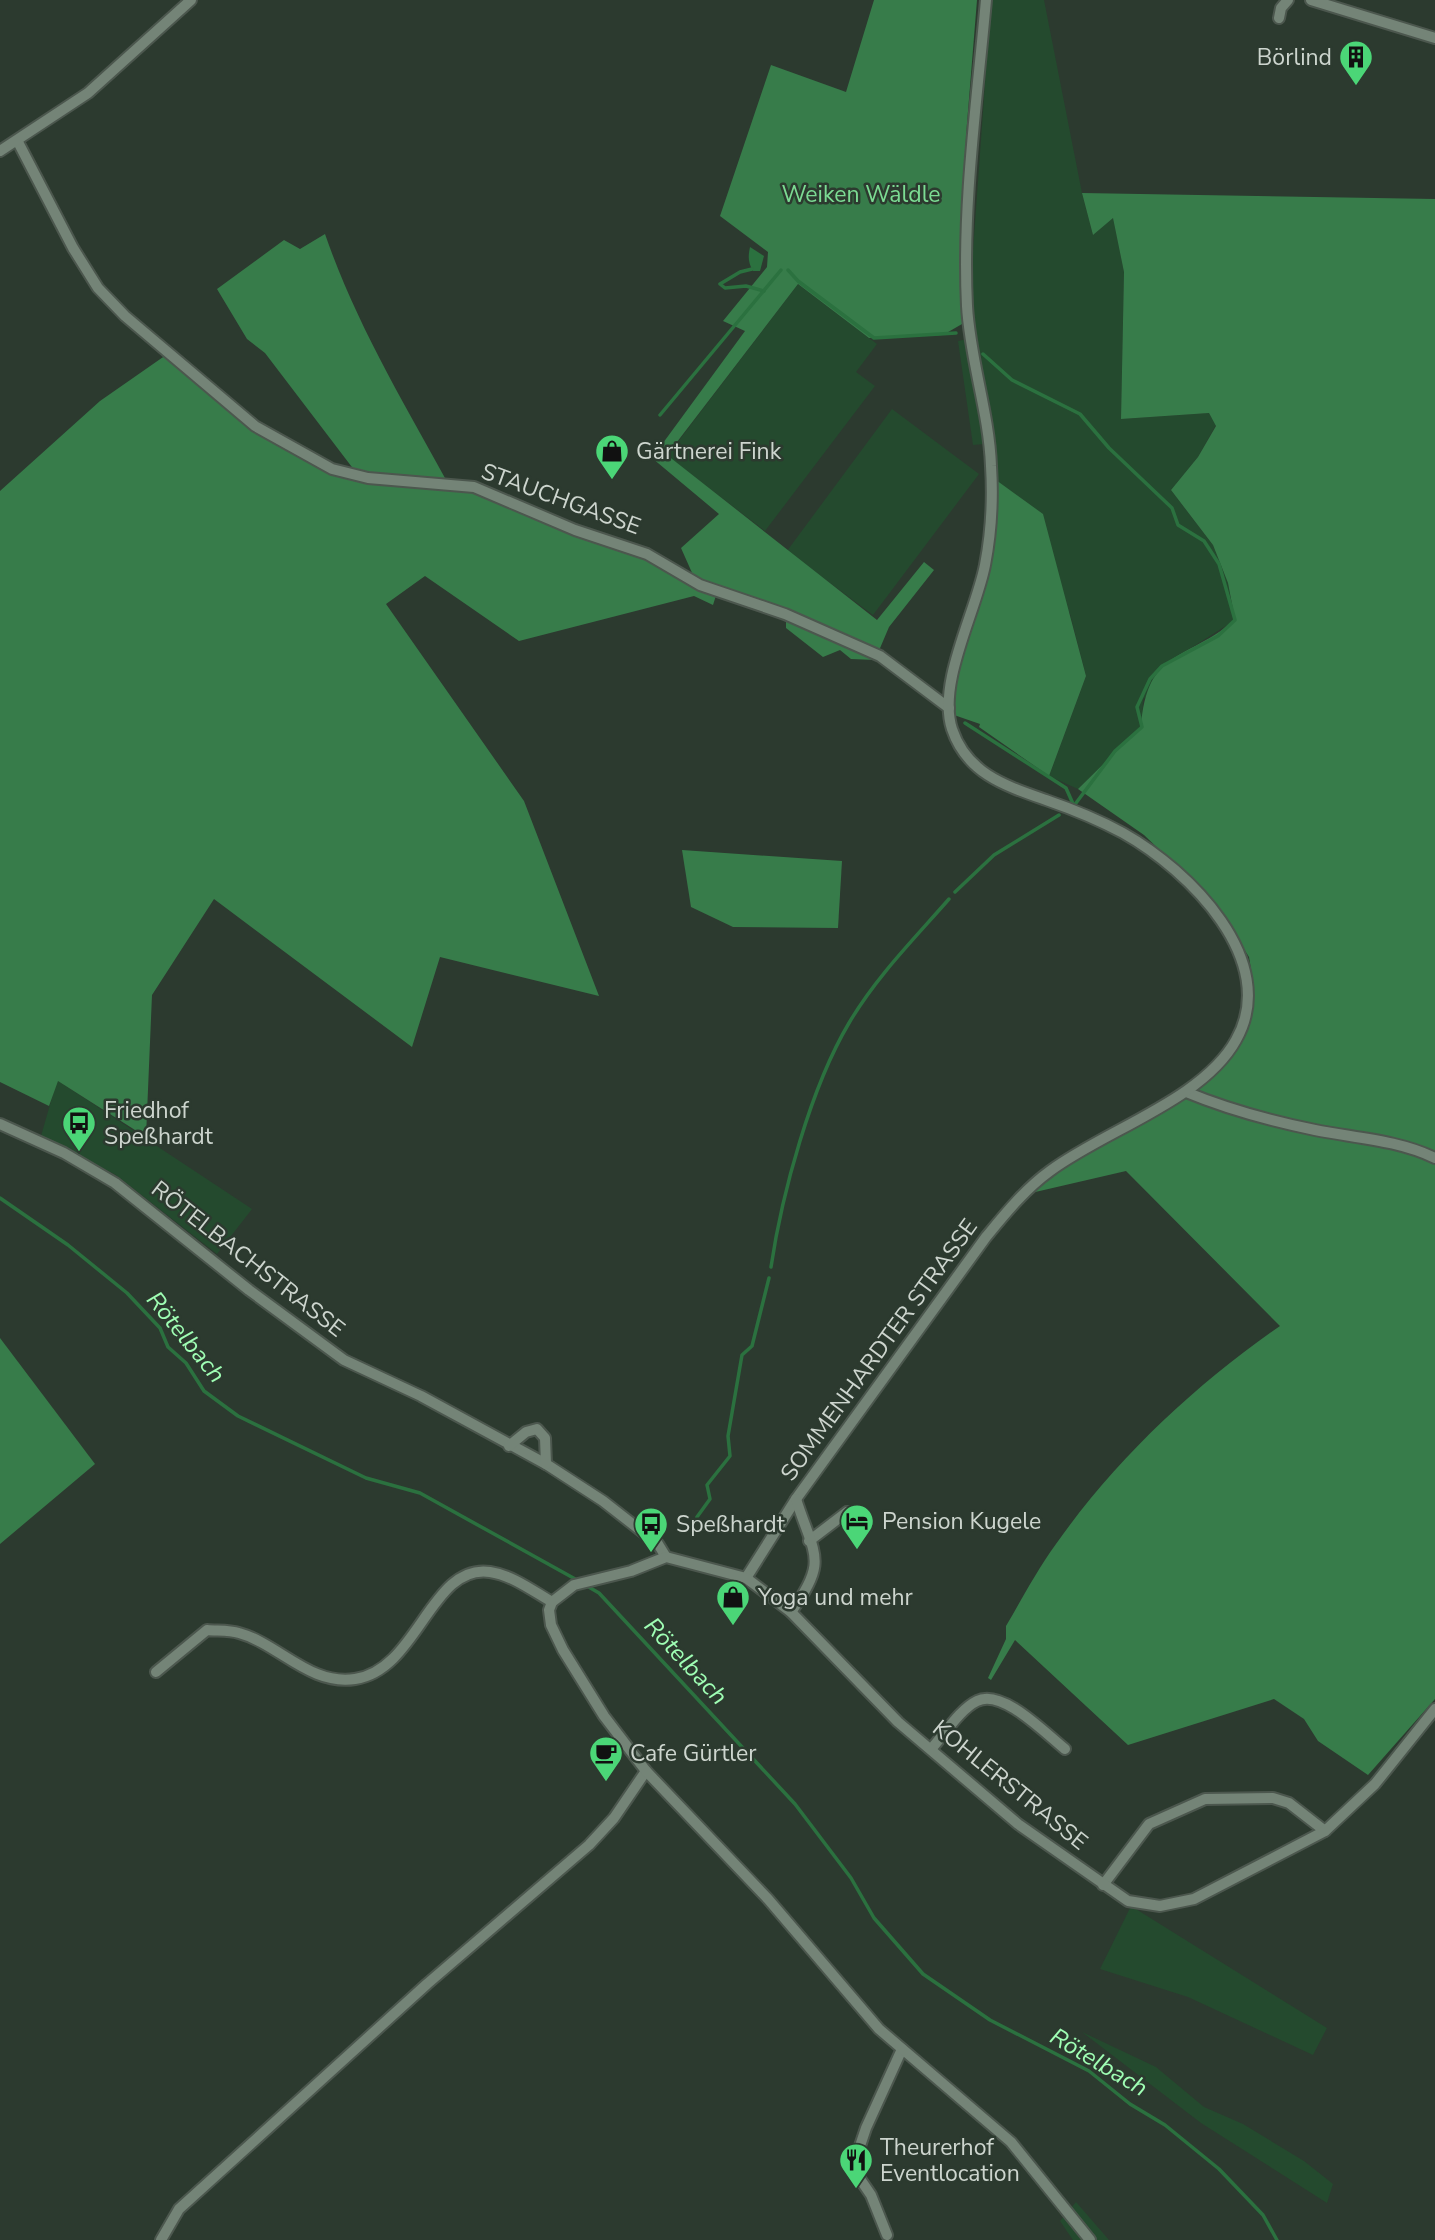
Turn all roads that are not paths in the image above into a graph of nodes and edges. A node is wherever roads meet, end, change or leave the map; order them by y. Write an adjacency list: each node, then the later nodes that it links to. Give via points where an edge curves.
1 (191, 0): 8 (street, via 88,93)
2 (986, 0): 10 (street, via 967,291 992,466 990,514 985,566 953,677)
3 (1288, 0): 6 (street)
4 (1311, 0): 5 (street)
5 (1337, 3): 7 (street)
6 (1279, 18)
7 (1435, 38)
8 (18, 142): 9 (street); 10 (street, STAUCHGASSE, via 98,288 125,317 255,426 332,469 368,478 474,487 575,530 630,547 700,585 785,614 880,656)
9 (0, 151)
10 (949, 708): 11 (street, SOMMENHARDTER STRASSE, via 961,748 996,783 1109,827 1155,853 1221,922 1238,948 1247,972 1248,1016 1213,1072)
11 (1186, 1091): 13 (street, via 1224,1107 1401,1145); 16 (street, SOMMENHARDTER STRASSE, via 1047,1173 1013,1206)
12 (0, 1124): 14 (street, RÖTELBACHSTRASSE, via 116,1183 248,1290 344,1360 421,1396)
13 (1435, 1158)
14 (509, 1446): 15 (street, RÖTELBACHSTRASSE); 15 (street, via 526,1432 537,1430 545,1438)
15 (546, 1464): 19 (street, RÖTELBACHSTRASSE, via 658,1544)
16 (796, 1499): 18 (street); 20 (street, SOMMENHARDTER STRASSE)
17 (848, 1512): 18 (street)
18 (809, 1541): 22 (street, via 817,1564 812,1583)
19 (666, 1558): 20 (street); 21 (street, via 592,1579)
20 (746, 1578): 22 (street, KOHLERSTRASSE)
21 (552, 1602): 23 (street, via 488,1571 468,1574 443,1591 402,1651 376,1675 332,1678 238,1633 207,1630); 27 (street, via 551,1625 563,1650 604,1716)
22 (791, 1612): 25 (street, KOHLERSTRASSE, via 898,1722)
23 (156, 1672)
24 (1435, 1709): 28 (street, KOHLERSTRASSE, via 1376,1784)
25 (931, 1749): 26 (street, via 975,1701 989,1697 1002,1700); 29 (street, KOHLERSTRASSE, via 1018,1824)
26 (1065, 1749)
27 (646, 1771): 30 (street, via 768,1899 879,2029); 32 (street, via 589,1846 427,1984 179,2209)
28 (1325, 1831): 29 (street, KOHLERSTRASSE, via 1195,1899 1160,1906 1128,1901); 29 (street, via 1289,1803 1273,1798 1205,1799 1149,1824)
29 (1103, 1885)
30 (905, 2050): 31 (street, via 856,2158 858,2176); 33 (street, via 1011,2142)
31 (887, 2235)
32 (161, 2240)
33 (1090, 2240)

